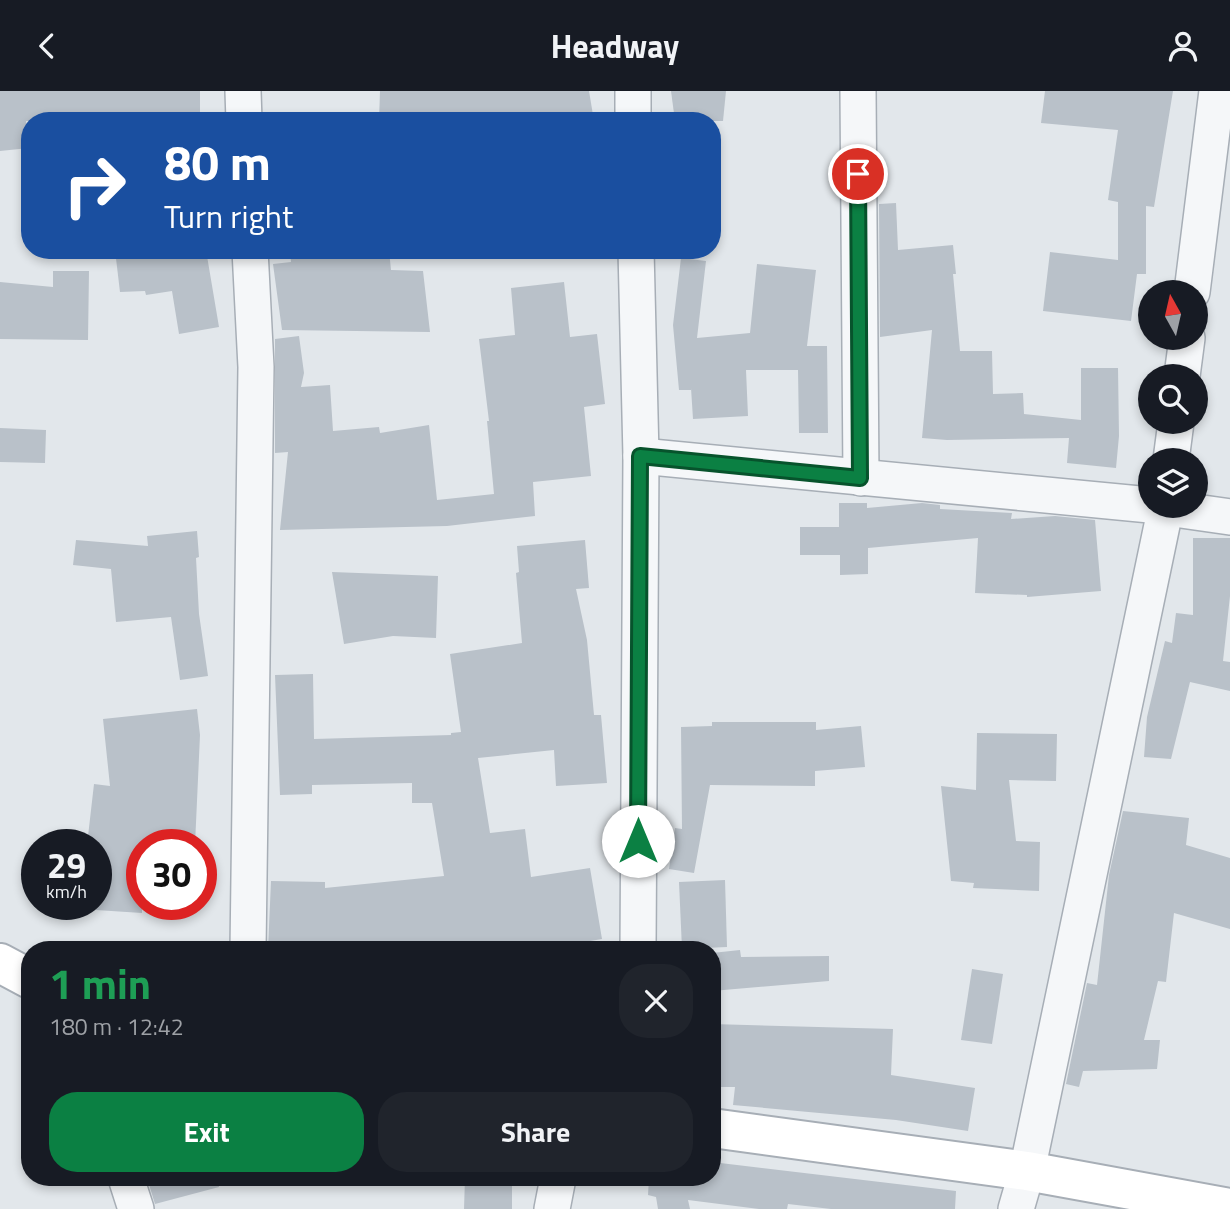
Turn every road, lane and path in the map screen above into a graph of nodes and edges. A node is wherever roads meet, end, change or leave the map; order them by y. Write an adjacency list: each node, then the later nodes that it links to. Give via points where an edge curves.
1 (243, 91): 5 (street)
2 (633, 91): 6 (street)
3 (858, 91): 11 (street)
4 (1217, 91): 9 (street)
5 (244, 112)
6 (633, 112)
7 (250, 259): 16 (street, via 256,367)
8 (636, 259): 10 (street)
9 (1193, 280)
10 (640, 456): 11 (street); 17 (street)
11 (860, 478): 12 (street)
12 (1138, 504)
13 (1208, 514): 14 (street)
14 (1230, 517)
15 (1156, 518): 21 (street)
16 (248, 941)
17 (638, 941)
18 (0, 963): 19 (street)
19 (21, 974)
20 (721, 1129): 21 (street)
21 (1027, 1171): 24 (street); 27 (street)
22 (128, 1186): 25 (street)
23 (556, 1186): 26 (street)
24 (1230, 1208)
25 (136, 1209)
26 (552, 1209)
27 (1016, 1209)

